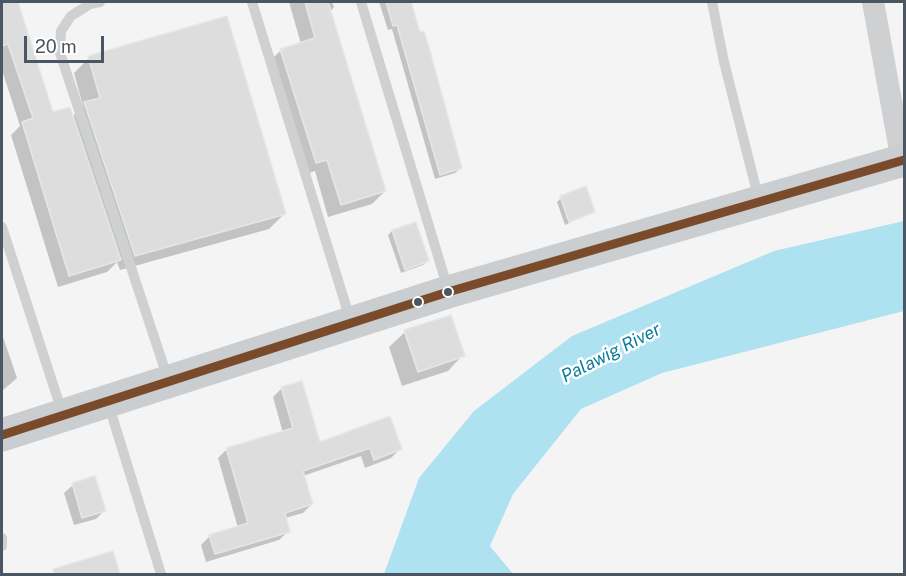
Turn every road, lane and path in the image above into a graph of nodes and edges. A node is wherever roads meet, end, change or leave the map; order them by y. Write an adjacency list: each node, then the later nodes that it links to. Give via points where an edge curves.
1 (100, 2): 11 (lane, via 71,16 61,31 60,53)
2 (252, 2): 10 (lane)
3 (361, 2): 9 (lane)
4 (712, 2): 7 (lane)
5 (873, 2): 6 (street)
6 (903, 161): 7 (main road)
7 (760, 203): 9 (main road)
8 (2, 227): 13 (lane)
9 (448, 292): 10 (main road)
10 (352, 325): 11 (main road)
11 (169, 382): 12 (main road)
12 (107, 401): 13 (main road); 17 (lane)
13 (63, 415): 14 (main road)
14 (2, 435)
15 (2, 538): 16 (lane)
16 (2, 546)
17 (161, 574)

